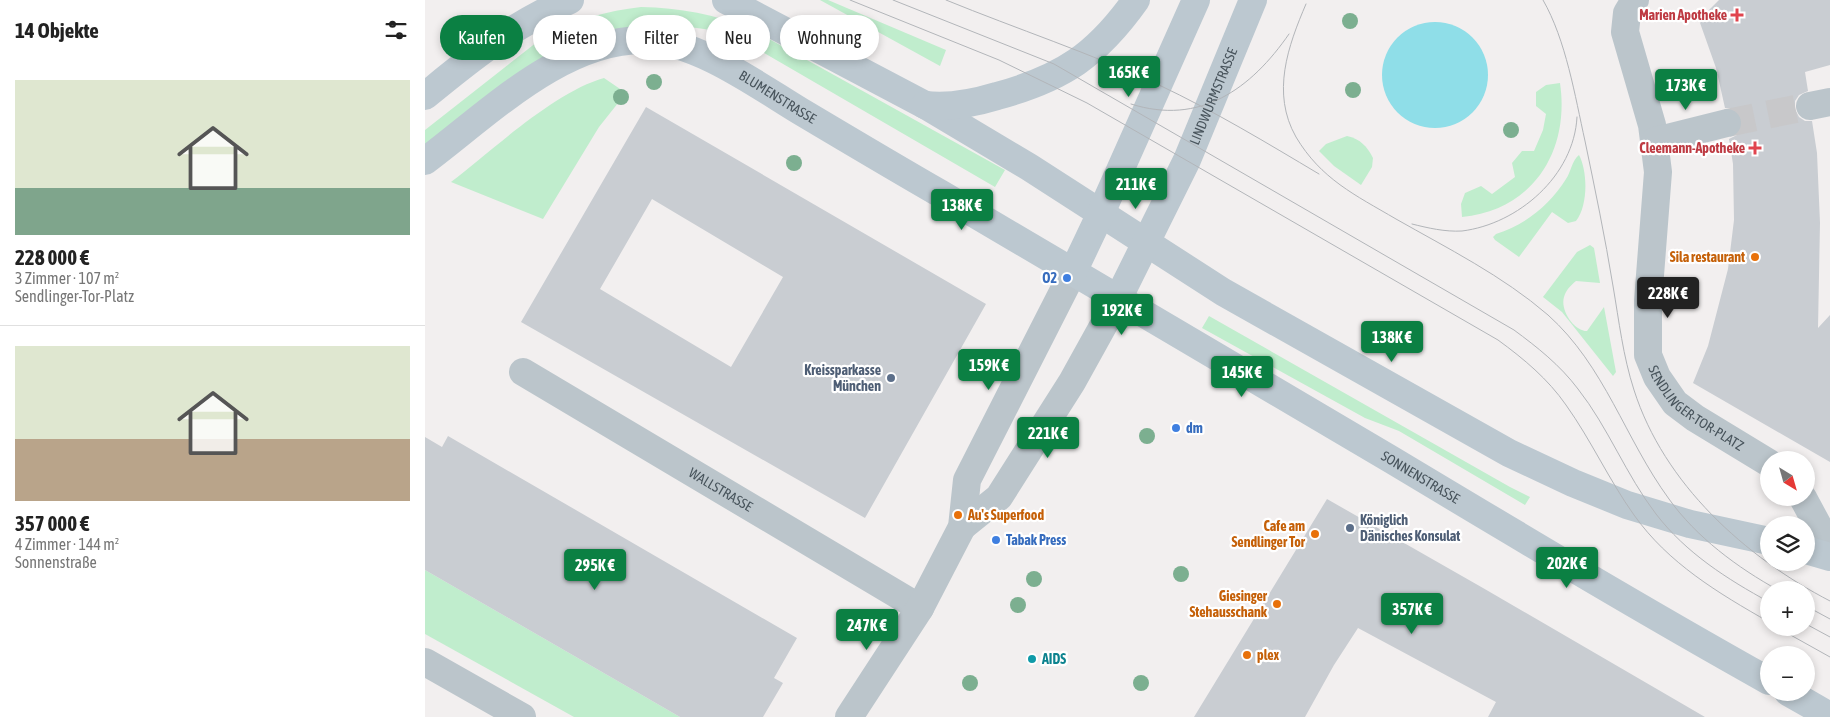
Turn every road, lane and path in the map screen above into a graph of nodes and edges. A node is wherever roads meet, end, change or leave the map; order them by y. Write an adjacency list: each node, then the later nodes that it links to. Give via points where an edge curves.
1 (570, 0): 7 (main road)
2 (726, 0): 9 (main road)
3 (1136, 0): 9 (main road, via 1107,38 1055,76 971,103)
4 (1196, 0): 13 (main road)
5 (1253, 0): 14 (main road, LINDWURMSTRASSE, via 1194,145)
6 (1631, 6): 11 (street, SENDLINGER-TOR-PLATZ, via 1625,23 1627,40)
7 (540, 8): 8 (main road)
8 (425, 96)
9 (925, 105): 13 (main road)
10 (1727, 123): 11 (street)
11 (1655, 141): 18 (street, SENDLINGER-TOR-PLATZ, via 1657,181 1647,324 1651,366 1665,390 1685,411)
12 (425, 161): 15 (main road, BLUMENSTRASSE, via 552,67 587,49 614,41 667,42 700,53 752,82)
13 (1101, 213): 14 (main road); 15 (main road)
14 (1147, 243): 16 (main road, LINDWURMSTRASSE); 21 (main road, via 1223,292 1509,454 1627,505 1690,524)
15 (1073, 272): 16 (main road, SONNENSTRASSE); 20 (street, via 967,480)
16 (1118, 299): 20 (street, via 1072,382 999,497); 27 (main road, SONNENSTRASSE)
17 (523, 372): 25 (street, WALLSTRASSE)
18 (1760, 457)
19 (1807, 506): 22 (street)
20 (962, 527): 25 (street)
21 (1760, 539)
22 (1830, 548)
23 (1815, 552): 24 (main road)
24 (1830, 556)
25 (920, 608): 31 (street)
26 (425, 662): 30 (street)
27 (1760, 677)
28 (1804, 701): 29 (main road)
29 (1830, 716)
30 (522, 717)
31 (849, 717)

